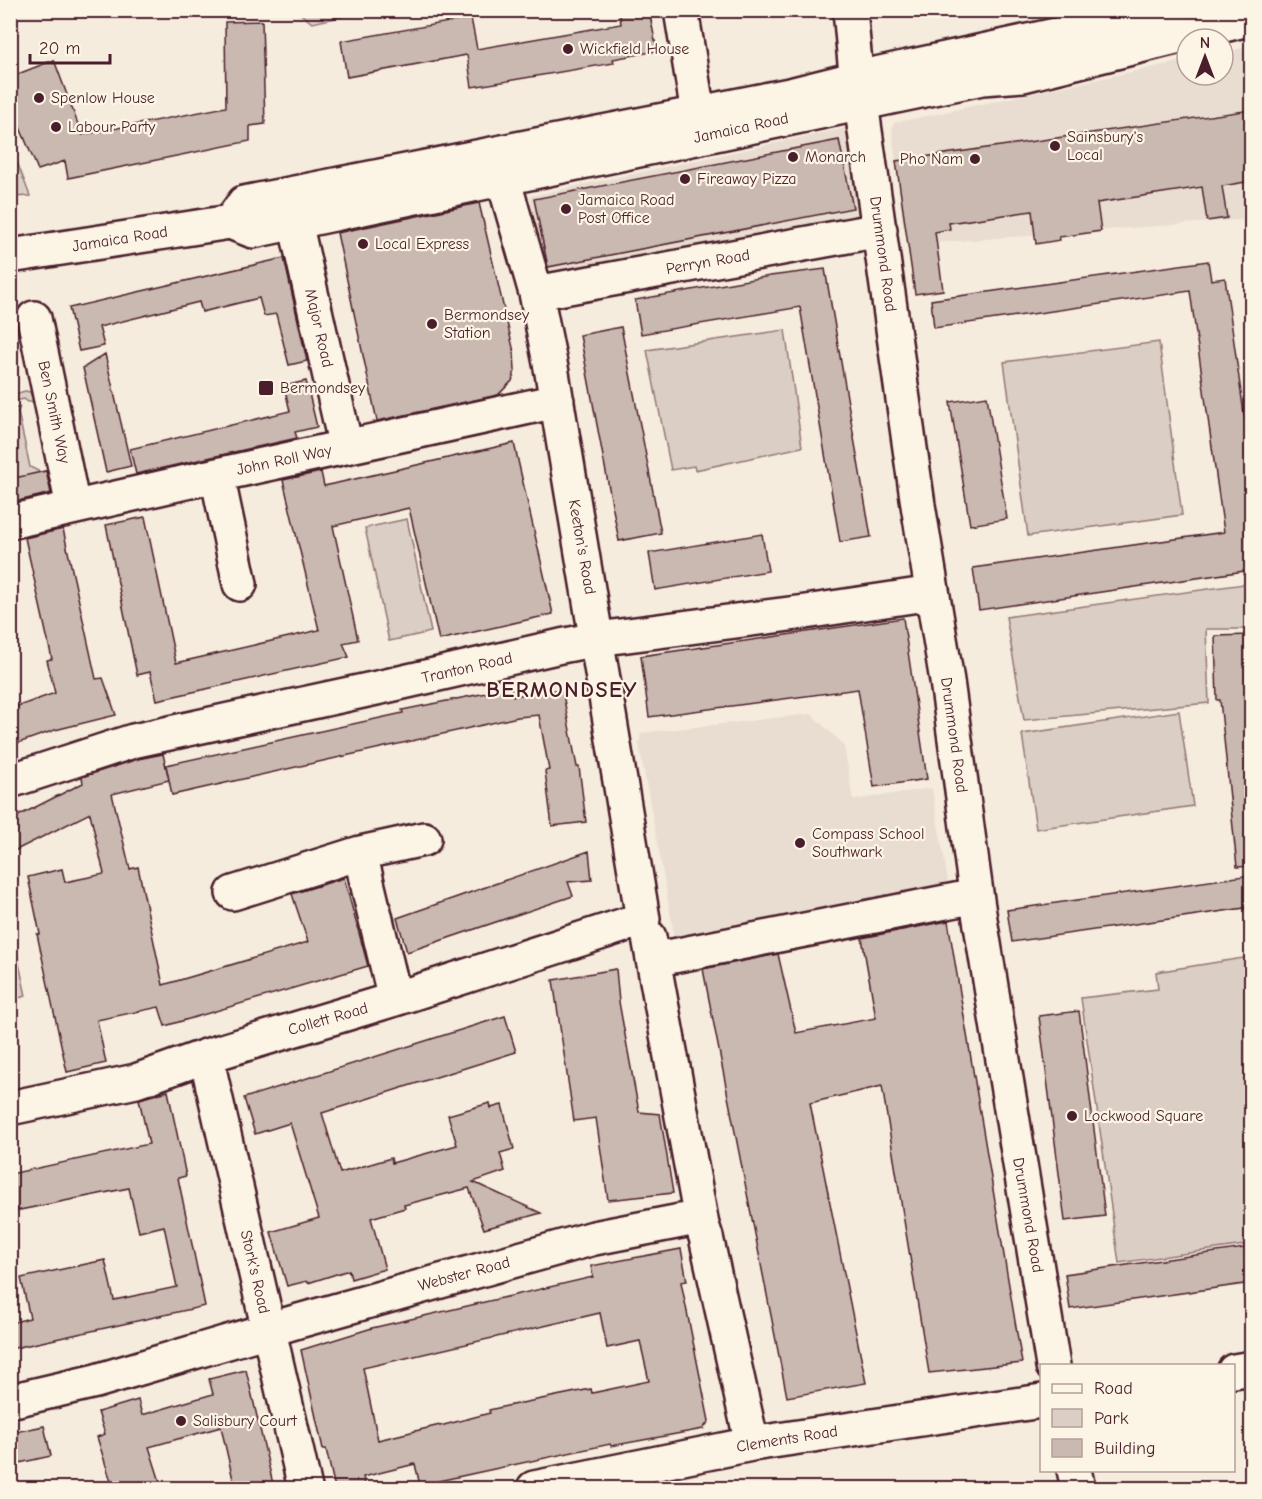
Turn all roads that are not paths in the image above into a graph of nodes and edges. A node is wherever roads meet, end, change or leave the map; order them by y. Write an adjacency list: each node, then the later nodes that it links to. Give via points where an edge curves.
1 (681, 10): 7 (street)
2 (1172, 10): 4 (street, Jamaica Road)
3 (1251, 18): 6 (street, Jamaica Road, via 1023,75)
4 (1090, 19): 6 (street, Jamaica Road)
5 (851, 24): 6 (street, Drummond Road)
6 (862, 90): 7 (street, Jamaica Road, via 790,95); 8 (street, Jamaica Road); 11 (street, Drummond Road)
7 (699, 113): 9 (street, Jamaica Road, via 244,203)
8 (503, 178): 10 (street, Jamaica Road); 13 (street, Keeton's Road)
9 (230, 222): 10 (street, Jamaica Road, via 252,231); 12 (street, Jamaica Road)
10 (295, 222): 16 (street, Major Road)
11 (880, 230): 13 (street, Perryn Road); 21 (street, Drummond Road)
12 (10, 256)
13 (536, 293): 15 (street, Keeton's Road)
14 (34, 318): 18 (street, Ben Smith Way)
15 (557, 401): 17 (street, John Roll Way); 22 (street, Keeton's Road)
16 (343, 434)
17 (217, 475): 18 (street, John Roll Way); 20 (street)
18 (73, 507): 19 (street, John Roll Way)
19 (10, 522)
20 (240, 584)
21 (932, 593): 22 (street, Tranton Road); 27 (street, Drummond Road)
22 (597, 639): 23 (street, Tranton Road, via 133,741); 28 (street, Keeton's Road)
23 (10, 781)
24 (424, 839): 25 (street)
25 (360, 854): 26 (street); 29 (street)
26 (233, 893)
27 (976, 896): 28 (street, Collett Road); 34 (street, Drummond Road)
28 (648, 937): 29 (street, Collett Road); 32 (street, Keeton's Road)
29 (395, 999): 30 (street, Collett Road)
30 (206, 1056): 31 (street, Collett Road, via 136,1081); 33 (street, Stork's Road)
31 (10, 1108)
32 (702, 1225): 33 (street, Webster Road, via 698,1220 690,1220 594,1238); 39 (street)
33 (268, 1330): 37 (street, Webster Road, via 96,1381); 41 (street, Stork's Road)
34 (1053, 1364)
35 (1251, 1368): 36 (street)
36 (1235, 1371)
37 (10, 1401)
38 (1040, 1401): 39 (street, Clements Road)
39 (752, 1444): 42 (street, Clements Road)
40 (1074, 1472): 43 (street)
41 (305, 1488)
42 (534, 1488)
43 (1078, 1488)

